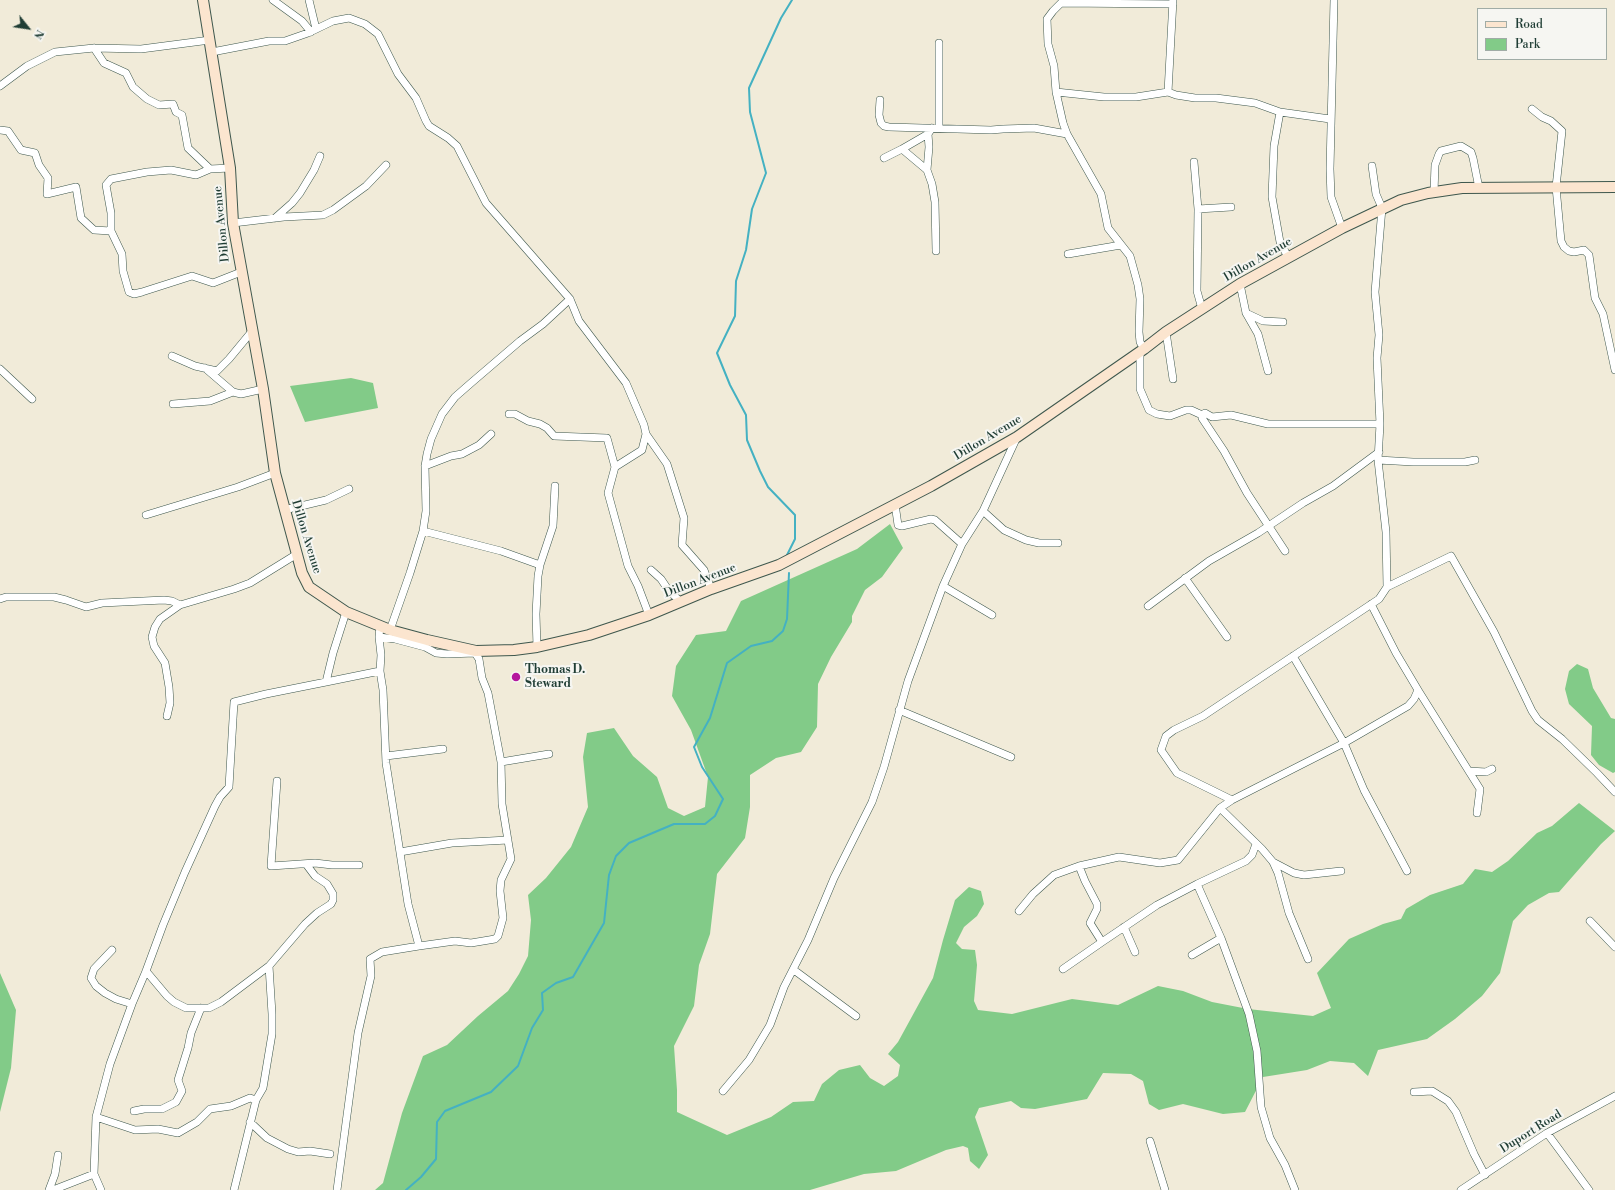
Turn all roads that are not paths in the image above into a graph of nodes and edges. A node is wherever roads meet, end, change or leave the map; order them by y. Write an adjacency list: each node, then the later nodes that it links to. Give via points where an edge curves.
1 (203, 0): 7 (street, Dillon Avenue)
2 (273, 0): 6 (street)
3 (309, 0): 6 (street)
4 (1334, 0): 17 (street)
5 (1173, 2): 12 (street, via 1061,3 1047,19); 13 (street)
6 (314, 30): 10 (street, via 285,41 269,41); 48 (street, via 333,21 349,18 365,24 378,34 398,74 416,98 429,126 457,146 486,203)
7 (210, 40): 9 (street, via 141,49); 10 (street, Dillon Avenue)
8 (939, 42): 18 (street)
9 (94, 48): 11 (street, via 55,52 27,66); 28 (street, via 104,63 126,73 133,87 147,99 159,105 173,104 176,112 182,116 188,148)
10 (212, 52): 29 (street, Dillon Avenue)
11 (0, 86)
12 (1056, 92): 13 (street, via 1136,97); 21 (street)
13 (1168, 92): 16 (street, via 1195,98 1255,103)
14 (880, 100): 18 (street, via 879,115 884,126)
15 (1532, 109): 31 (street, via 1552,121 1562,131)
16 (1280, 112): 17 (street); 45 (street, via 1274,146 1272,197 1280,242)
17 (1330, 119): 40 (street, via 1331,197)
18 (936, 128): 20 (street); 21 (street, via 1034,128)
19 (0, 130): 41 (street, via 8,131 21,150 35,153 48,178 47,194 76,187 81,218 94,230)
20 (928, 134): 22 (street); 30 (street)
21 (1067, 134): 42 (street, via 1101,194 1108,228)
22 (902, 149): 24 (street); 30 (street)
23 (320, 156): 38 (street, via 300,193)
24 (884, 158)
25 (1194, 162): 37 (street)
26 (386, 165): 38 (street, via 366,186 323,215)
27 (1372, 166): 36 (street, via 1376,194)
28 (210, 168): 29 (street); 41 (street, via 196,175 171,170 111,179 106,185)
29 (230, 168): 39 (street, Dillon Avenue)
30 (927, 170): 43 (street, via 935,202)
31 (1556, 187): 32 (street, Dillon Avenue); 33 (street, Dillon Avenue); 58 (street, via 1562,241 1569,251 1584,250 1589,255 1595,298 1602,314)
32 (1615, 187)
33 (1478, 188): 34 (street, Dillon Avenue); 34 (street, via 1471,152 1461,146 1439,154 1435,165)
34 (1434, 192): 36 (street, Dillon Avenue, via 1401,200)
35 (1231, 207): 37 (street)
36 (1382, 208): 40 (street, Dillon Avenue); 67 (street, via 1376,292)
37 (1198, 209): 49 (street, via 1197,291)
38 (274, 219): 39 (street)
39 (233, 223): 46 (street, Dillon Avenue)
40 (1342, 228): 45 (street, Dillon Avenue)
41 (111, 231): 46 (street, via 122,254 122,271 129,292 134,294 192,276 213,283)
42 (1121, 245): 44 (street); 54 (street, via 1130,256 1140,299 1139,332)
43 (936, 251)
44 (1068, 254)
45 (1288, 257): 47 (street, Dillon Avenue)
46 (241, 272): 52 (street, Dillon Avenue)
47 (1240, 284): 49 (street, Dillon Avenue); 50 (street)
48 (570, 299): 69 (street, via 579,321 626,383); 73 (street, via 455,398 442,414 431,439)
49 (1202, 309): 53 (street, Dillon Avenue)
50 (1246, 313): 51 (street, via 1263,321); 59 (street, via 1258,334)
51 (1283, 322)
52 (253, 330): 56 (street, via 217,371); 61 (street, Dillon Avenue)
53 (1166, 332): 54 (street, Dillon Avenue); 60 (street)
54 (1142, 350): 66 (street, via 1140,389 1149,410 1170,416 1186,410); 70 (street, Dillon Avenue)
55 (172, 356): 56 (street)
56 (205, 368): 62 (street)
57 (0, 369): 63 (street)
58 (1615, 370)
59 (1268, 371)
60 (1173, 379)
61 (263, 389): 62 (street, via 241,394); 75 (street, Dillon Avenue)
62 (233, 392): 64 (street, via 210,401)
63 (32, 399)
64 (173, 404)
65 (509, 414): 74 (street, via 540,424 554,436 607,438)
66 (1202, 415): 67 (street, via 1231,415 1268,424); 82 (street, via 1247,493)
67 (1380, 424): 71 (street)
68 (491, 434): 73 (street, via 479,445 462,454)
69 (646, 434): 74 (street, via 642,450); 93 (street, via 667,464 684,518 682,545 704,570)
70 (1017, 437): 78 (street, Dillon Avenue); 80 (street)
71 (1379, 456): 72 (street, via 1413,462); 82 (street); 92 (street, via 1386,532)
72 (1475, 460)
73 (425, 466): 83 (street, via 426,511)
74 (615, 467): 100 (street, via 608,493 628,566)
75 (275, 473): 79 (street, Dillon Avenue); 81 (street)
76 (555, 486): 88 (street, via 553,526)
77 (349, 489): 79 (street, via 326,500)
78 (895, 504): 85 (street, via 898,525 935,520); 93 (street, Dillon Avenue, via 779,565)
79 (284, 510): 87 (street, Dillon Avenue)
80 (983, 511): 84 (street, via 1004,530 1026,540); 85 (street)
81 (146, 515)
82 (1269, 525): 86 (street); 90 (street)
83 (423, 531): 88 (street, via 501,551); 103 (street)
84 (1058, 543)
85 (962, 544): 91 (street)
86 (1285, 550)
87 (297, 554): 97 (street, via 234,590); 99 (street, Dillon Avenue, via 309,587)
88 (540, 565): 106 (street, via 536,614)
89 (651, 570): 95 (street)
90 (1185, 578): 98 (street); 105 (street)
91 (943, 586): 101 (street); 111 (street)
92 (1387, 587): 96 (street, via 1379,599); 122 (street, via 1451,556 1494,632 1538,720 1562,739)
93 (711, 589): 95 (street, Dillon Avenue)
94 (0, 599): 97 (street, via 54,598 86,607 102,603 164,600)
95 (681, 602): 100 (street, Dillon Avenue)
96 (1371, 604): 107 (street); 110 (street)
97 (180, 605): 112 (street, via 160,619 152,637 154,646 165,663 170,703)
98 (1148, 606)
99 (346, 612): 102 (street, Dillon Avenue); 109 (street)
100 (649, 615): 106 (street, Dillon Avenue, via 590,635)
101 (992, 615)
102 (380, 626): 103 (street, Dillon Avenue); 104 (street)
103 (390, 630): 106 (street, Dillon Avenue, via 476,650)
104 (378, 637): 108 (street); 118 (street, via 425,647 436,653 475,653 488,693)
105 (1227, 637)
106 (537, 647)
107 (1293, 656): 113 (street); 123 (street, via 1203,716 1170,733 1163,743 1161,750 1177,773)
108 (380, 671): 109 (street); 116 (street)
109 (326, 682): 150 (street, via 234,702 229,787 215,806 185,872)
110 (1418, 690): 113 (street, via 1408,706); 120 (street)
111 (899, 710): 117 (street); 148 (street, via 872,802 848,848)
112 (167, 716)
113 (1344, 743): 123 (street); 134 (street, via 1364,790)
114 (443, 749): 116 (street)
115 (549, 754): 118 (street)
116 (386, 756): 128 (street)
117 (1011, 757)
118 (501, 762): 126 (street, via 502,804)
119 (1492, 769): 120 (street, via 1486,772)
120 (1469, 771): 125 (street, via 1480,789)
121 (277, 781): 130 (street, via 271,866)
122 (1615, 792)
123 (1232, 800): 124 (street)
124 (1220, 808): 127 (street); 132 (street, via 1178,860 1160,863 1119,857)
125 (1477, 813)
126 (508, 840): 128 (street, via 452,843); 141 (street, via 511,858 501,880 503,918 498,936 495,939 471,943 454,941)
127 (1256, 844): 129 (street); 135 (street, via 1252,855 1246,861)
128 (400, 852): 141 (street, via 408,904)
129 (1273, 862): 133 (street, via 1294,873 1304,875); 146 (street, via 1289,913)
130 (306, 864): 131 (street); 147 (street, via 314,876 327,884 333,894 333,900 305,924)
131 (359, 865)
132 (1079, 866): 136 (street, via 1054,875); 140 (street, via 1097,904 1090,923)
133 (1341, 871)
134 (1407, 871)
135 (1197, 884): 138 (street, via 1157,905); 139 (street)
136 (1019, 911)
137 (1590, 921): 142 (street)
138 (1124, 927): 140 (street); 144 (street)
139 (1221, 938): 145 (street); 173 (street, via 1249,1014 1257,1051 1261,1107 1270,1138 1286,1165)
140 (1102, 942): 149 (street)
141 (419, 946): 171 (street, via 382,952 370,959 371,976 358,1033)
142 (1615, 947)
143 (112, 950): 151 (street, via 94,969 91,978 105,993)
144 (1134, 952)
145 (1192, 955)
146 (1308, 959)
147 (269, 966): 152 (street, via 221,1002 209,1008); 157 (street, via 272,1034 262,1088)
148 (794, 970): 153 (street); 154 (street, via 784,987 770,1025 749,1060)
149 (1063, 970)
150 (146, 971): 151 (street); 152 (street, via 174,1002 186,1008)
151 (132, 1004): 159 (street, via 110,1064)
152 (201, 1008): 158 (street, via 178,1080 182,1091 176,1102 162,1109)
153 (856, 1016)
154 (723, 1091)
155 (1414, 1092): 166 (street, via 1432,1091 1448,1101 1456,1112)
156 (1615, 1096): 161 (street, Duport Road)
157 (256, 1100): 159 (street, via 250,1098 230,1106 210,1109 197,1122 178,1133 158,1128 135,1130); 160 (street)
158 (134, 1111)
159 (96, 1117): 165 (street)
160 (250, 1122): 163 (street, via 267,1138 288,1149); 170 (street)
161 (1547, 1133): 166 (street, Duport Road); 175 (street)
162 (1150, 1141): 172 (street)
163 (330, 1154)
164 (58, 1155): 167 (street)
165 (94, 1174): 168 (street); 169 (street)
166 (1485, 1175): 174 (street, Duport Road)
167 (49, 1190)
168 (53, 1190)
169 (101, 1190)
170 (234, 1190)
171 (337, 1190)
172 (1165, 1190)
173 (1294, 1190)
174 (1461, 1190)
175 (1589, 1190)

